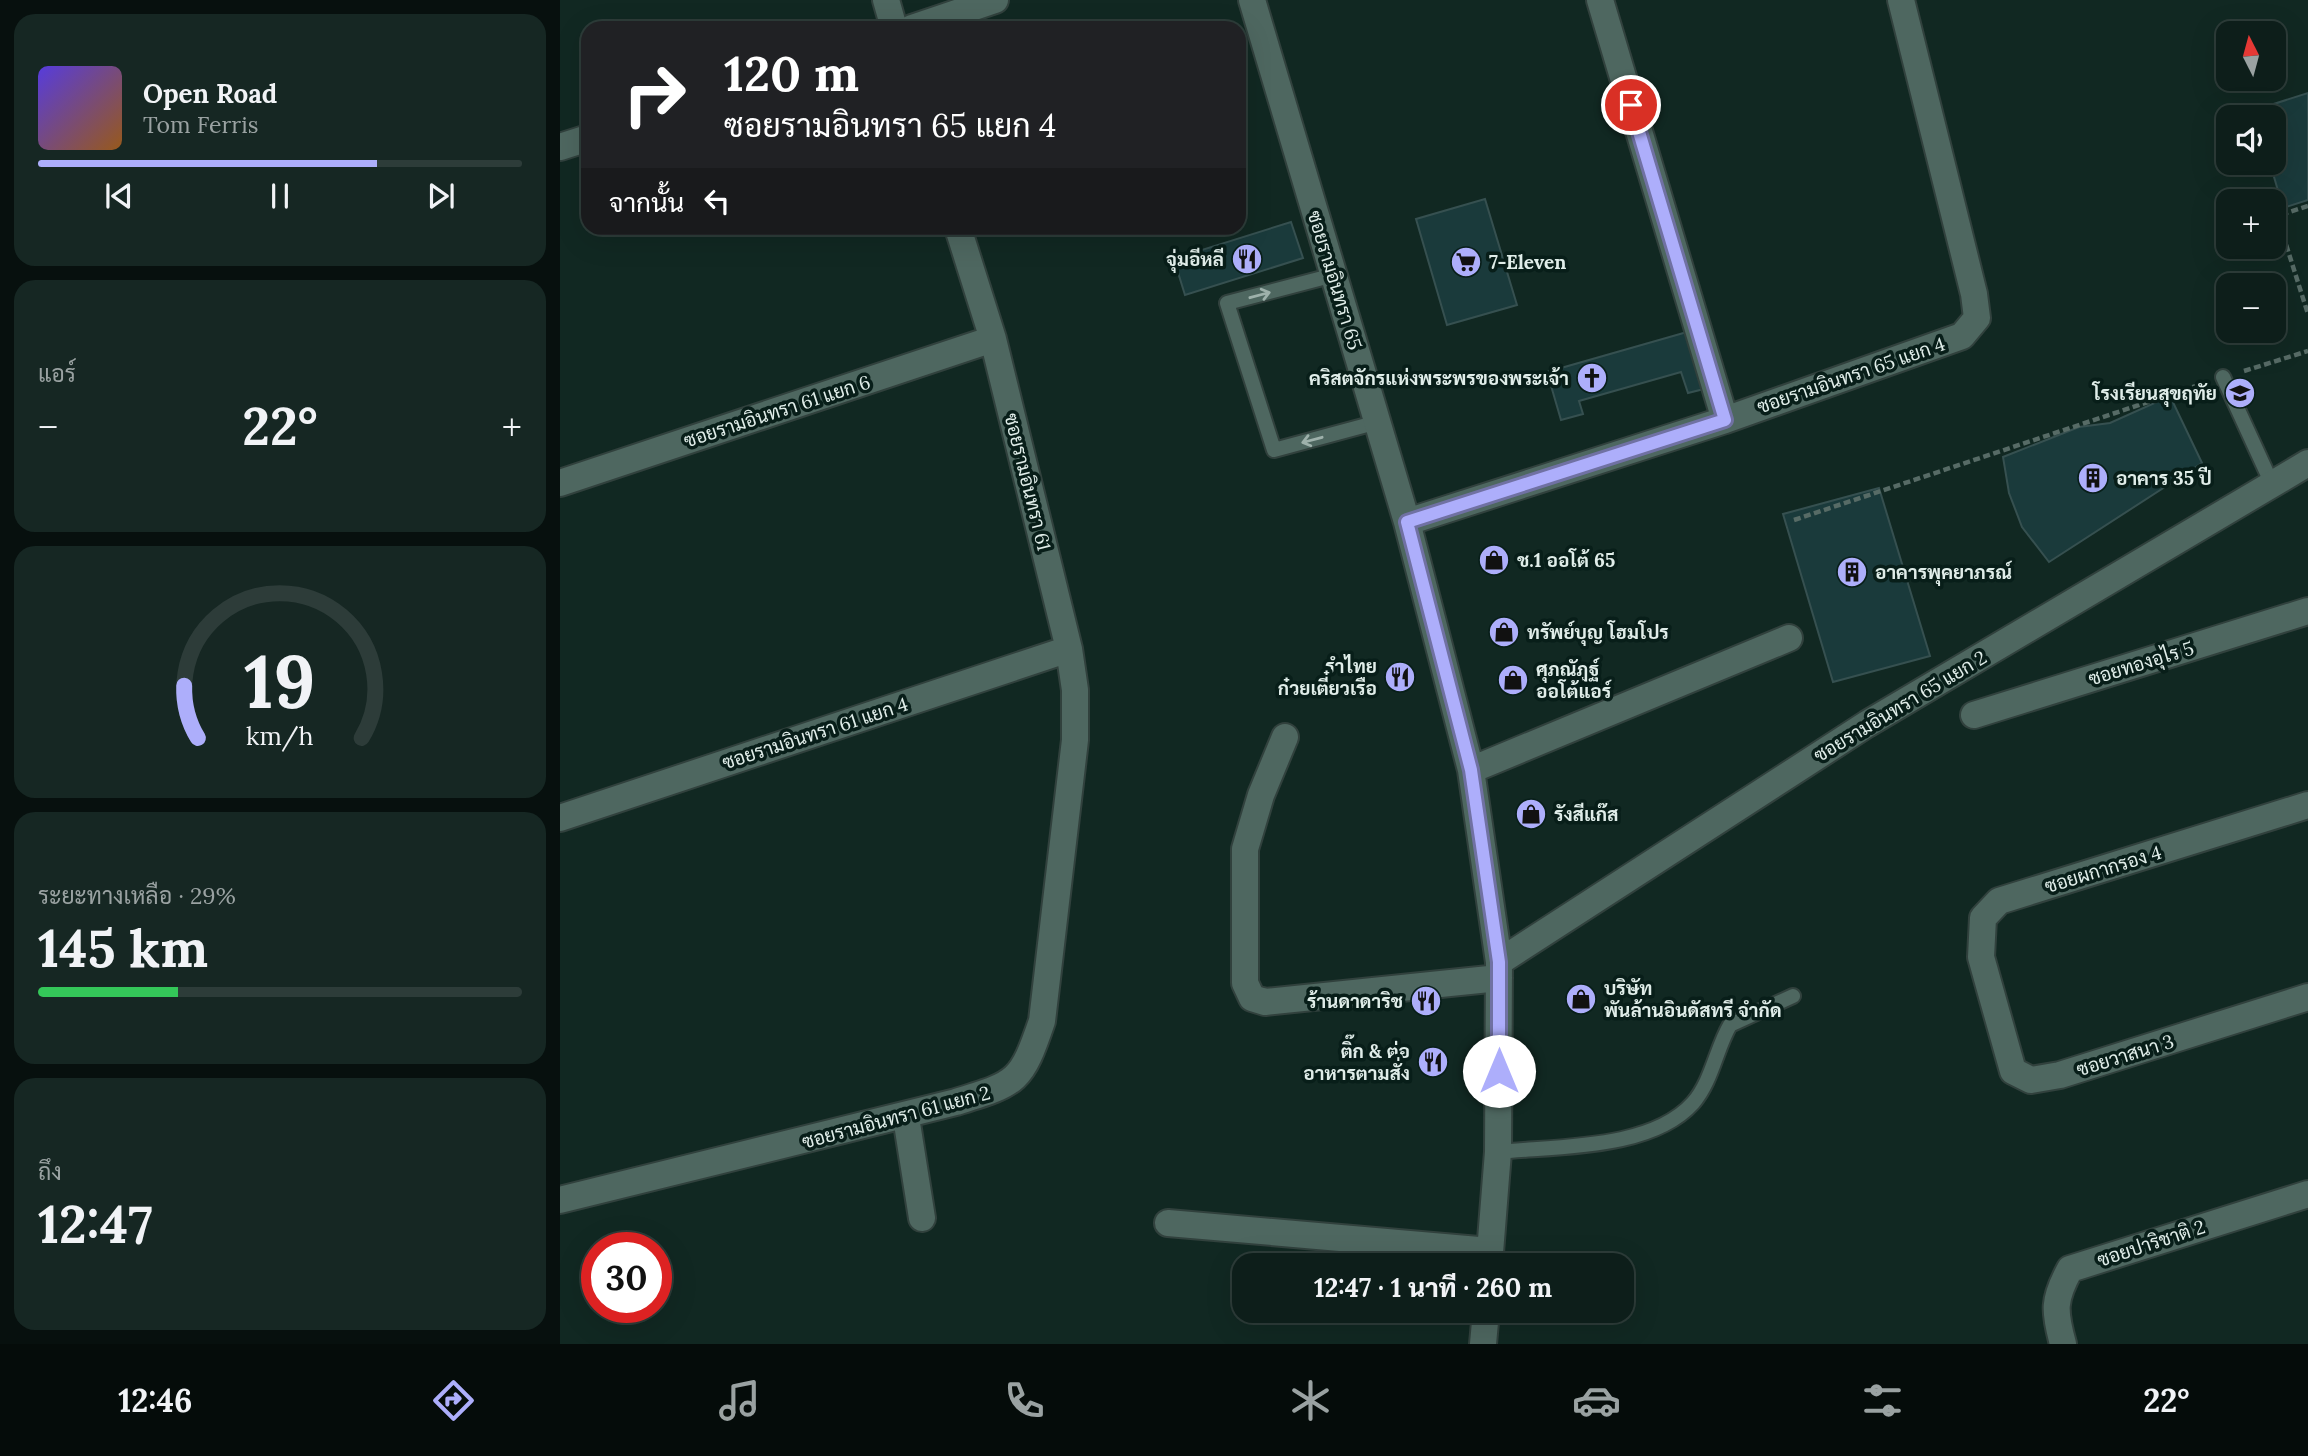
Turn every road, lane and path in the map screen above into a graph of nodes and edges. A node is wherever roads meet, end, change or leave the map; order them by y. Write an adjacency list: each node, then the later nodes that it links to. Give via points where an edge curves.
1 (886, 0): 6 (street)
2 (995, 0): 7 (street)
3 (1252, 0): 12 (street, ซอยรามอินทรา 65)
4 (1600, 0): 17 (street)
5 (1903, 1): 17 (street, ซอยรามอินทรา 65 แยก 4, via 1977,318 1962,336)
6 (892, 21)
7 (933, 21)
8 (581, 140): 9 (street)
9 (560, 147)
10 (2308, 206): 13 (path, via 2277,216)
11 (960, 235): 14 (street, ซอยรามอินทรา 61)
12 (1334, 275): 18 (street, ซอยรามอินทรา 65); 18 (lane, one-way to 12, via 1273,450 1227,303)
13 (2308, 314)
14 (993, 339): 20 (street, ซอยรามอินทรา 61 แยก 6); 26 (street, ซอยรามอินทรา 61)
15 (2308, 351): 16 (path)
16 (2223, 377): 21 (lane); 22 (path)
17 (1725, 420): 23 (street, ซอยรามอินทรา 65 แยก 4)
18 (1378, 422): 23 (street, ซอยรามอินทรา 65)
19 (2308, 463): 21 (street, ซอยรามอินทรา 65 แยก 2)
20 (560, 484)
21 (2272, 484): 33 (street, ซอยรามอินทรา 65 แยก 2, via 1867,724)
22 (1794, 520)
23 (1407, 522): 30 (street, ซอยรามอินทรา 65)
24 (2308, 611): 27 (street, ซอยทองอุไร 5)
25 (1789, 638): 30 (street)
26 (1069, 649): 29 (street, ซอยรามอินทรา 61); 32 (street, ซอยรามอินทรา 61 แยก 4)
27 (1975, 715)
28 (1285, 737): 33 (street, via 1245,849 1245,984 1252,998 1265,1002)
29 (1075, 740): 37 (street, ซอยรามอินทรา 61 แยก 2, via 1042,1021 1028,1061 1006,1087)
30 (1471, 770): 33 (street, ซอยรามอินทรา 65)
31 (2308, 805): 36 (street, ซอยผกากรอง 4, via 1999,901 1983,918 1982,957)
32 (560, 818)
33 (1499, 970): 38 (street, ซอยรามอินทรา 65)
34 (1793, 996): 38 (lane, via 1730,1025 1693,1103 1656,1130 1620,1139)
35 (2308, 997): 36 (street, ซอยวาสนา 3, via 2060,1075 2031,1080 2013,1071)
36 (1992, 999)
37 (906, 1117): 40 (street, ซอยรามอินทรา 61 แยก 2); 41 (street)
38 (1498, 1152): 44 (street, ซอยรามอินทรา 65)
39 (2308, 1194): 47 (street, ซอยปาริชาติ 2, via 2070,1269 2054,1313)
40 (560, 1200)
41 (922, 1218)
42 (1168, 1223): 43 (street)
43 (1444, 1253)
44 (1490, 1253)
45 (1485, 1323): 46 (street)
46 (1483, 1344)
47 (2063, 1344)

